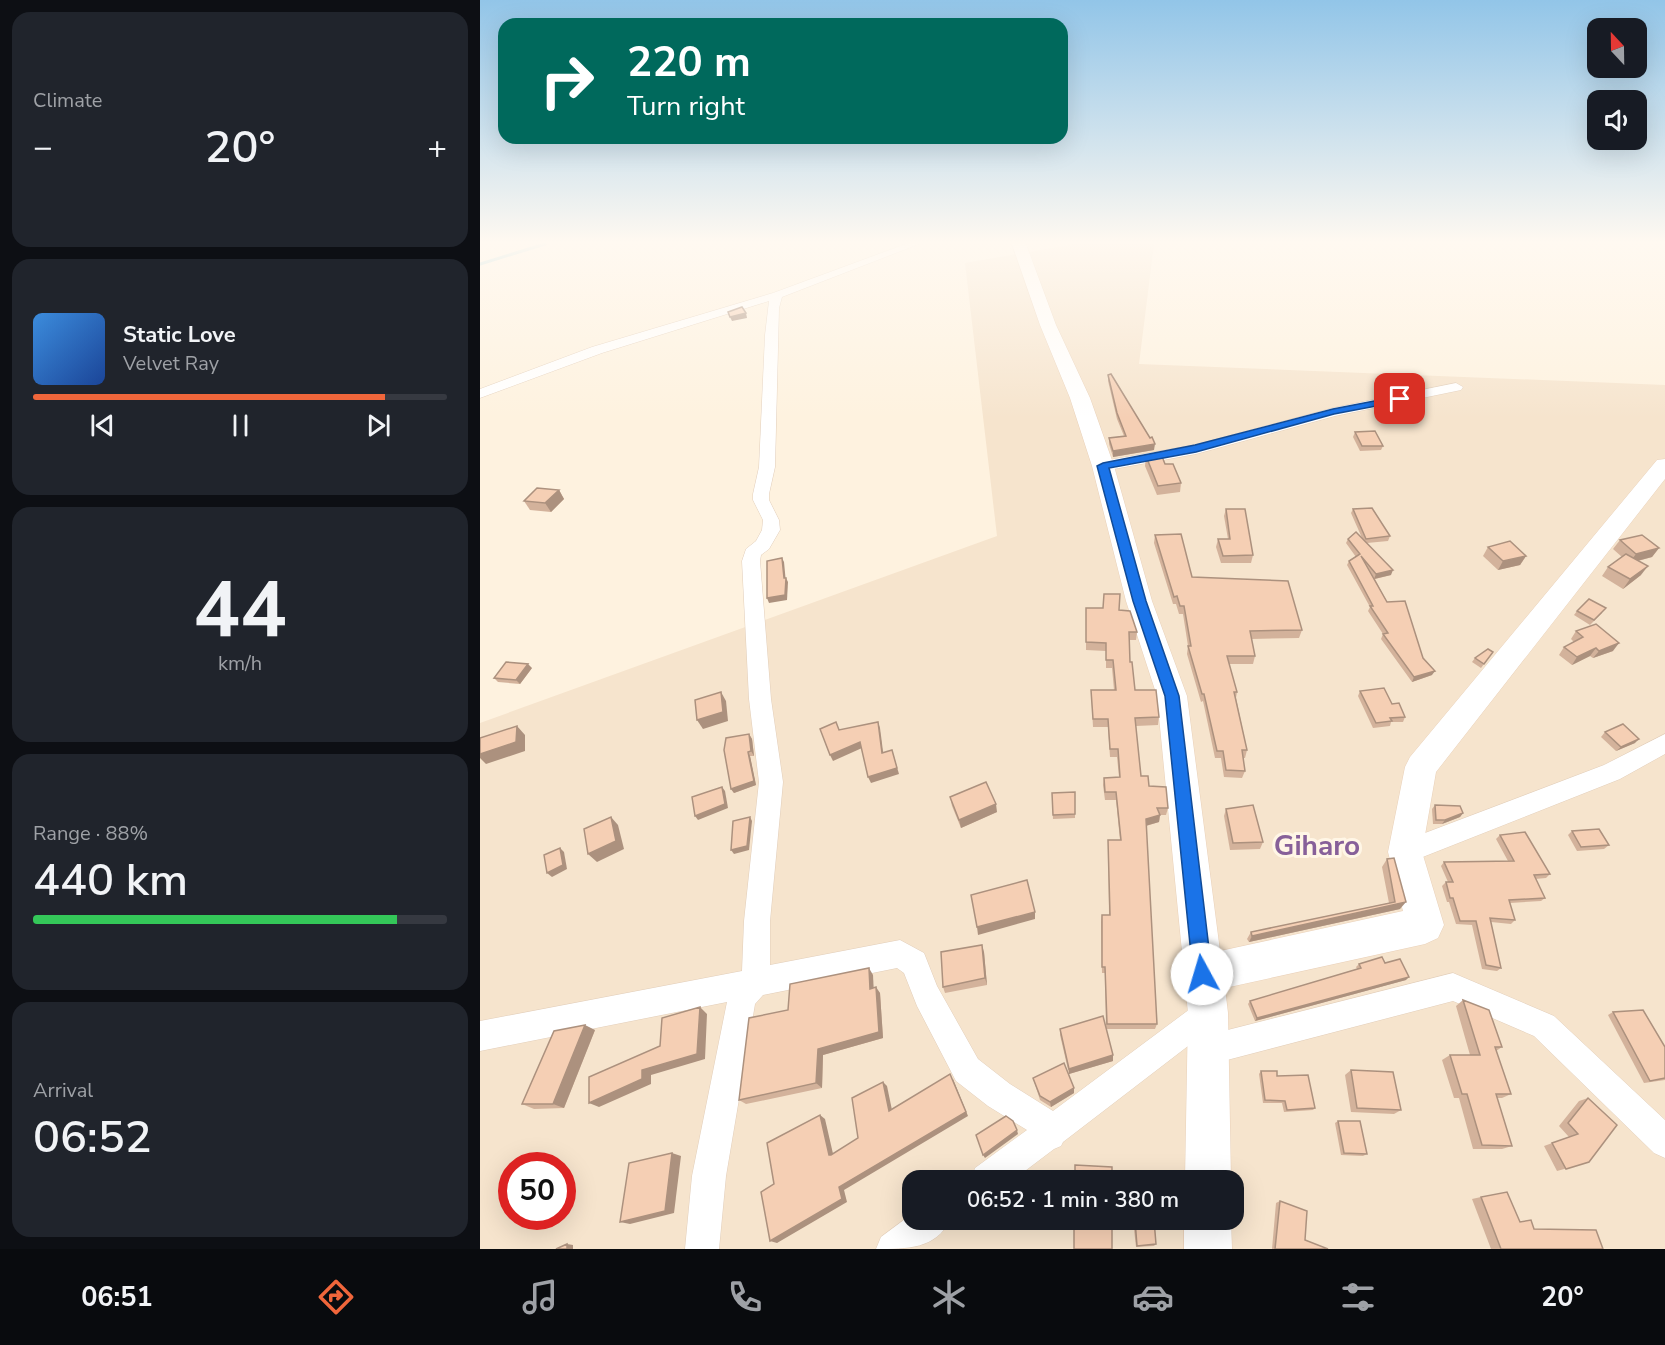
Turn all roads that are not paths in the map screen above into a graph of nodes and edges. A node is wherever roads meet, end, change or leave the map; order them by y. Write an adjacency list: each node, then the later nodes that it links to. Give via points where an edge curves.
1 (753, 302): 5 (street, via 597,350)
2 (775, 302): 10 (street, via 767,467 761,494 771,530 763,545 752,553 751,561 760,699 771,782 757,921)
3 (1039, 302): 7 (main road, via 1080,398)
4 (1456, 387): 7 (street)
5 (480, 394)
6 (1665, 465): 9 (main road, via 1421,767)
7 (1103, 466): 11 (main road, via 1139,601 1172,696)
8 (1665, 742): 9 (street, via 1612,772)
9 (1405, 852): 11 (main road, via 1425,925)
10 (756, 981): 12 (street); 13 (street, via 900,954 914,963 967,1070 1040,1120); 19 (street, via 742,997 709,1176)
11 (1206, 1012): 13 (street); 14 (street, via 1453,987 1544,1026); 16 (main road)
12 (480, 1036)
13 (1050, 1135): 15 (street)
14 (1665, 1142)
15 (1001, 1170)
16 (1208, 1170)
17 (919, 1230): 20 (street)
18 (1208, 1230): 21 (main road)
19 (702, 1249)
20 (893, 1249)
21 (1208, 1249)

